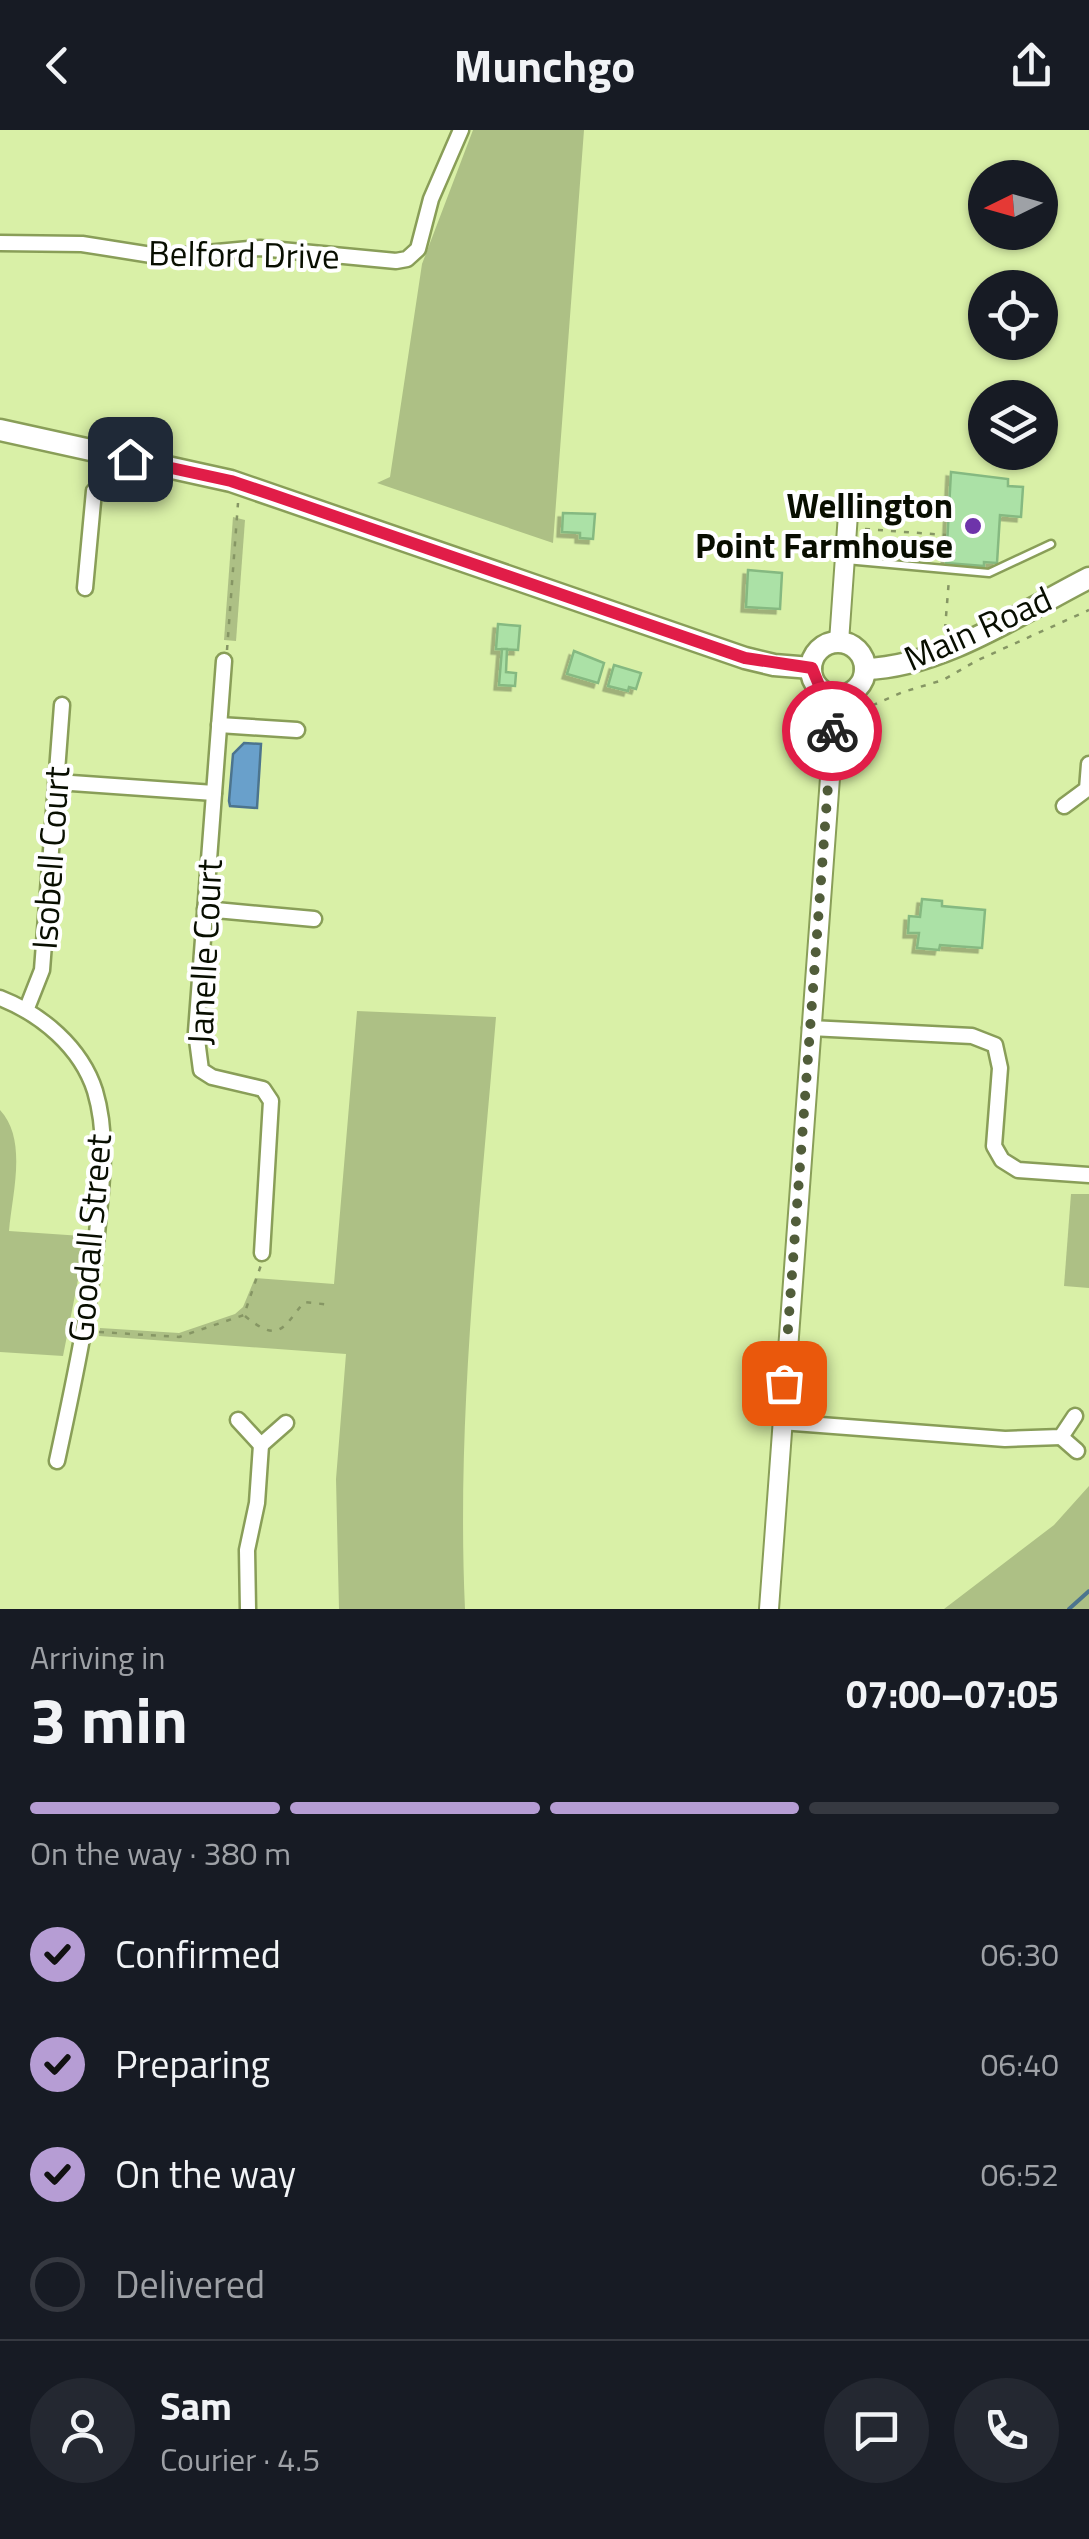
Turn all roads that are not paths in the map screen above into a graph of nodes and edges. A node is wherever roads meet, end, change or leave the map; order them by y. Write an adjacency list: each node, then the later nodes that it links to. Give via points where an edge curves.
1 (460, 130): 2 (street, Belford Drive, via 418,250 407,259 260,248 164,256 82,244)
2 (0, 243)
3 (0, 430): 12 (main road, via 231,481 745,658)
4 (94, 491): 9 (street)
5 (848, 514): 7 (street)
6 (1051, 544): 7 (lane, via 989,573)
7 (845, 560): 10 (street)
8 (1089, 578): 13 (main road, Main Road, via 951,648)
9 (84, 588)
10 (839, 642): 12 (main road, via 817,652); 13 (main road, via 855,647)
11 (224, 661): 16 (street, Janelle Court)
12 (812, 668): 14 (main road, via 821,690)
13 (865, 669): 14 (main road, via 854,692)
14 (836, 696): 26 (street)
15 (62, 705): 19 (street, Isobell Court)
16 (219, 725): 17 (street); 20 (street, Janelle Court)
17 (297, 730)
18 (1089, 764): 21 (street, via 1086,788)
19 (57, 782): 20 (street); 25 (street, Isobell Court, via 42,970)
20 (214, 793): 22 (street, Janelle Court)
21 (1064, 806)
22 (205, 909): 23 (street); 28 (street, Janelle Court, via 196,1032 202,1070 264,1089 272,1102)
23 (314, 918)
24 (0, 998): 25 (street, Goodall Street)
25 (27, 1008): 36 (street, Goodall Street, via 79,1060 102,1126 86,1331)
26 (810, 1028): 27 (street, via 972,1036 995,1045 1000,1068 994,1146 1002,1160 1018,1170); 31 (street)
27 (1089, 1175)
28 (262, 1254)
29 (1076, 1416): 33 (street)
30 (238, 1420): 34 (street)
31 (781, 1422): 33 (street); 38 (street)
32 (286, 1423): 34 (street)
33 (1061, 1437): 35 (street)
34 (261, 1445): 37 (street)
35 (1077, 1451)
36 (56, 1461)
37 (248, 1609)
38 (769, 1609)

